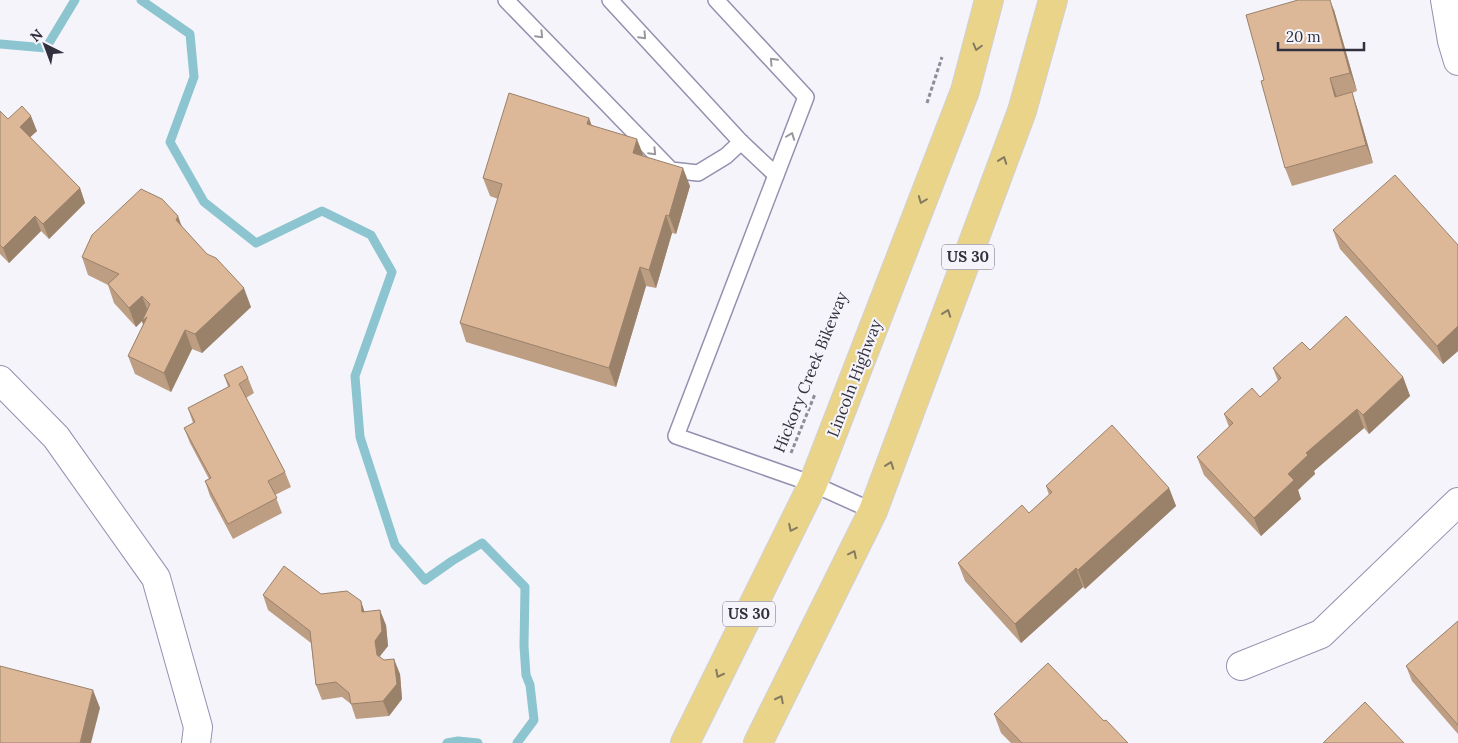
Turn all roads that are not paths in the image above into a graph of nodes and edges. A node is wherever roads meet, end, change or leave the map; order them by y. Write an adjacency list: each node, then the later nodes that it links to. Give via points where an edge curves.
1 (506, 0): 8 (lane, one-way to 8, via 671,170 698,173 726,156)
2 (610, 0): 8 (lane, one-way to 8)
3 (716, 0): 9 (lane, one-way to 3, via 806,97)
4 (989, 0): 11 (main road, Lincoln Highway / US 30, one-way to 11, via 965,91)
5 (1053, 0): 13 (main road, US 30, one-way to 5, via 1022,111)
6 (1445, 0): 7 (street)
7 (1458, 61)
8 (741, 142): 9 (lane)
9 (776, 175): 11 (lane, via 676,436)
10 (0, 380): 15 (street, via 56,437 156,578 198,727)
11 (812, 484): 13 (lane); 16 (main road, Lincoln Highway / US 30, one-way to 16)
12 (1458, 502): 14 (street, via 1321,634)
13 (873, 510): 17 (main road, US 30, one-way to 13)
14 (1242, 666)
15 (196, 743)
16 (685, 743)
17 (758, 743)

